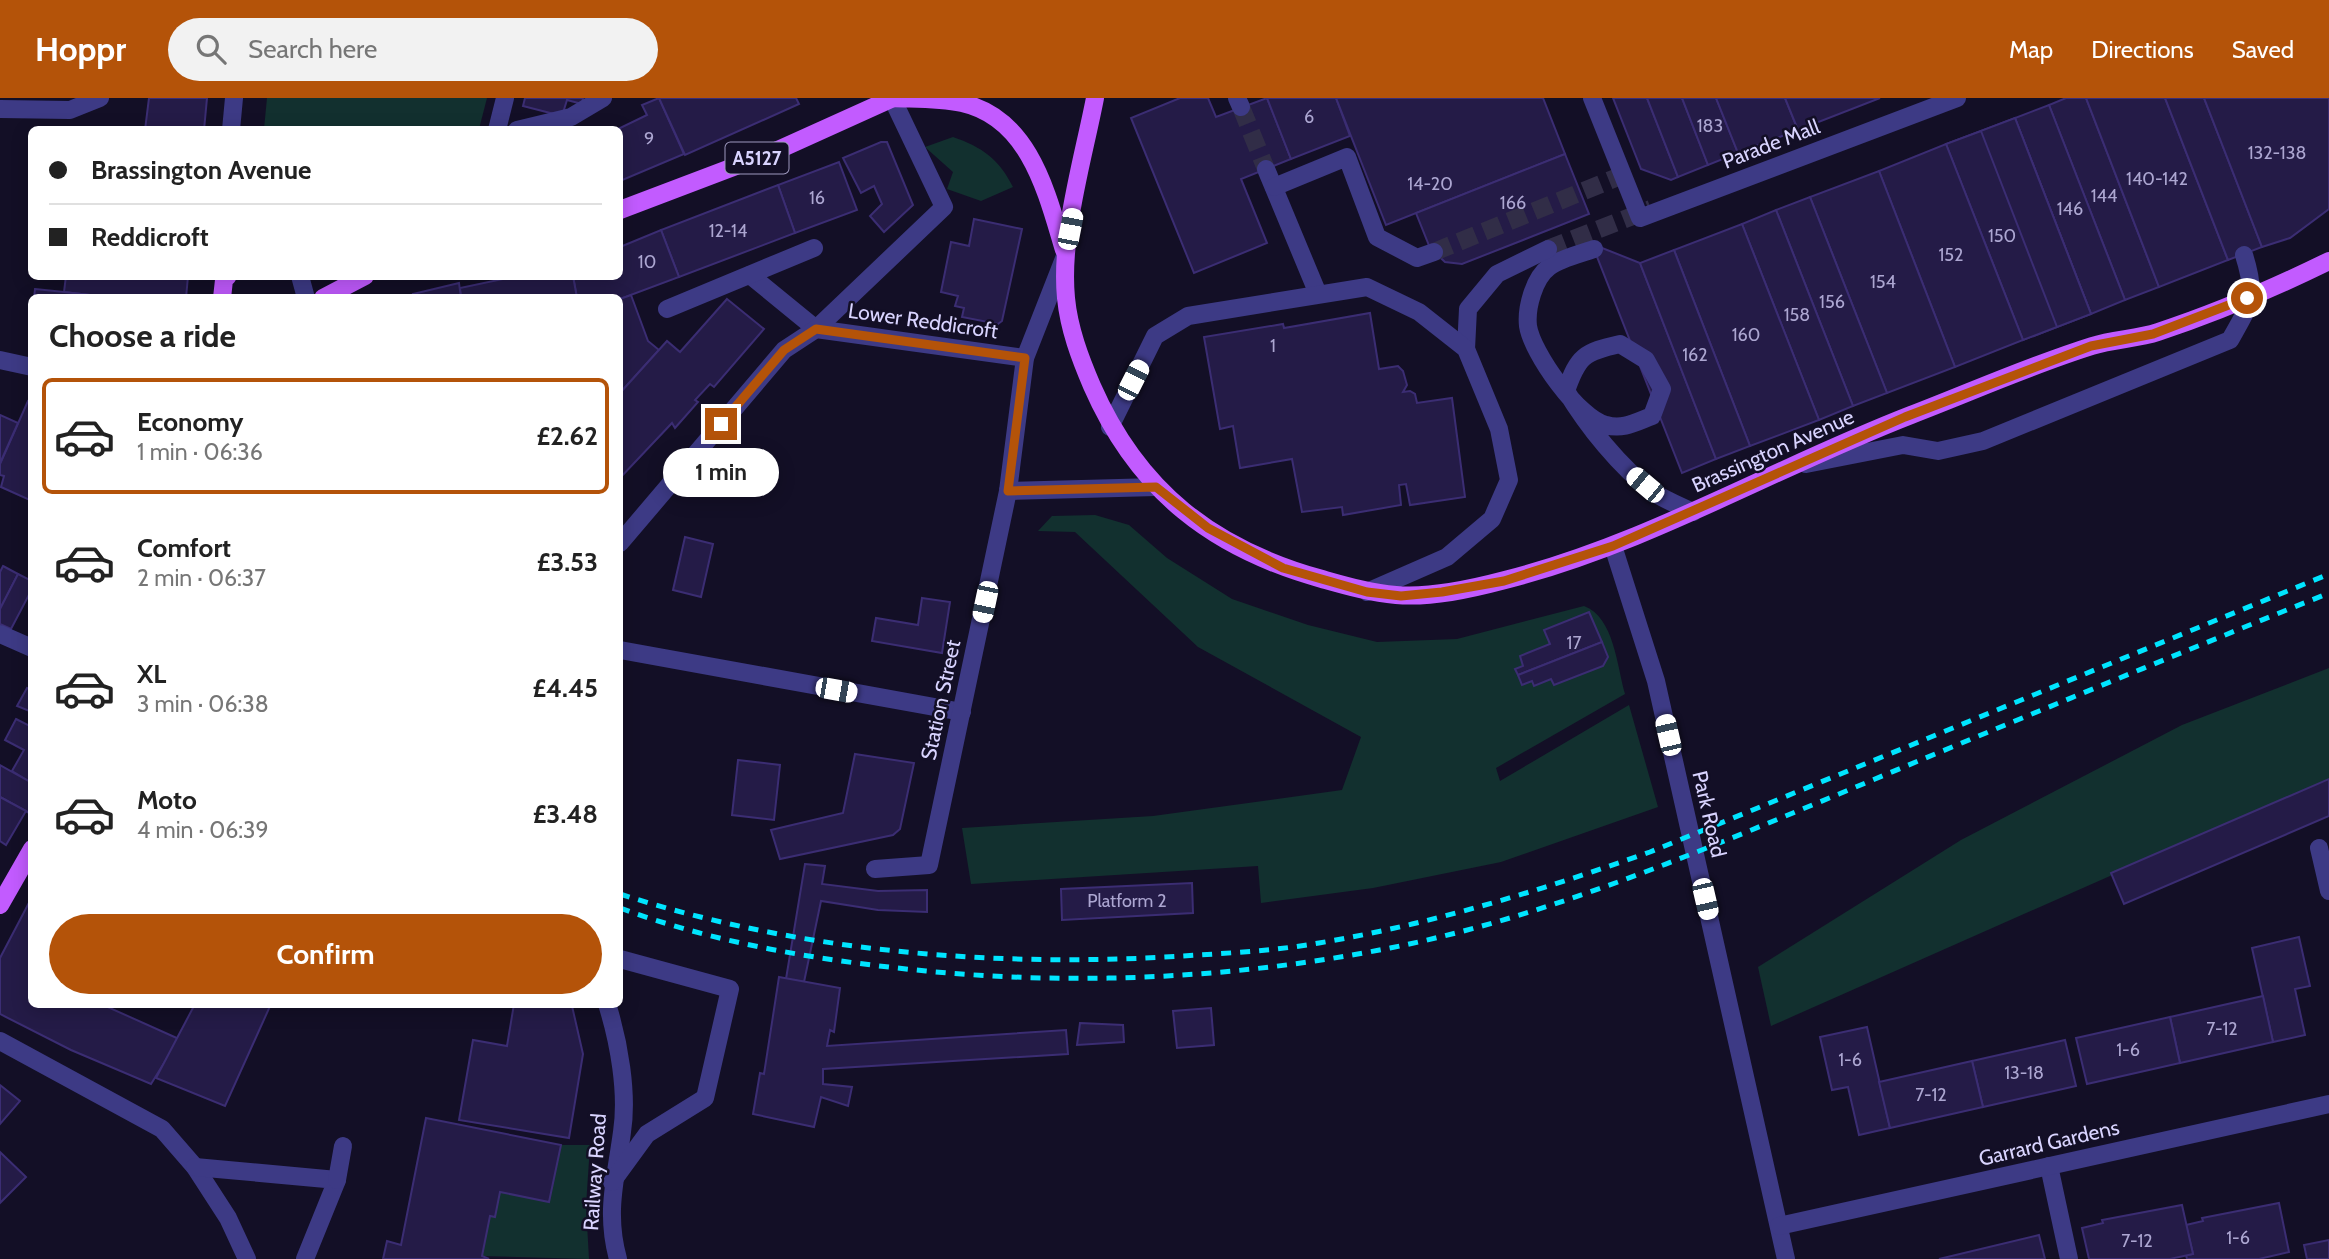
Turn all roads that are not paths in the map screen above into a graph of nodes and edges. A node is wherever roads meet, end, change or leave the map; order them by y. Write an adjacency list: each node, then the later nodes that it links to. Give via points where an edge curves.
1 (100, 98): 9 (street, via 69,110)
2 (234, 98): 10 (street)
3 (505, 98): 11 (street)
4 (603, 98): 12 (street, via 571,117)
5 (892, 98): 15 (main road, A5127, via 778,150); 21 (main road, A5127, via 964,104 990,115 1017,139 1044,181); 28 (street, via 944,206)
6 (1095, 98): 21 (main road, Brassington Avenue / A5127)
7 (1592, 98): 8 (street, Parade Mall, via 1640,218)
8 (1958, 98)
9 (0, 109)
10 (231, 126)
11 (498, 126)
12 (534, 126)
13 (1266, 169): 14 (street)
14 (1273, 187): 19 (street, via 1347,157 1377,237 1417,258); 26 (street)
15 (623, 209)
16 (814, 248): 23 (street)
17 (1548, 249): 29 (street, via 1497,274 1468,309)
18 (1594, 249): 37 (street, via 1548,267 1534,289 1528,327 1538,351 1554,375 1561,384 1568,394 1575,403 1582,413 1605,425 1625,427 1652,416 1662,389 1646,360 1620,344 1593,350 1576,363 1566,391 1573,401 1579,412 1633,475 1656,494)
19 (1434, 252)
20 (2244, 254): 34 (street, via 2253,284 2248,307 2230,340 1983,441 1938,451 1903,445)
21 (1065, 256): 30 (street, Station Street); 33 (main road, Brassington Avenue / A5127, via 1066,300 1078,353)
22 (2329, 261): 34 (main road, Brassington Avenue / A5127, via 2153,334 2091,346 1905,417)
23 (750, 275): 27 (street); 28 (street)
24 (357, 280): 25 (main road)
25 (331, 294)
26 (1318, 294): 29 (street, via 1367,287 1419,312); 33 (street, via 1188,316 1155,336)
27 (667, 309)
28 (816, 329): 30 (street, Lower Reddicroft); 38 (street, via 784,350)
29 (1466, 349): 40 (street, via 1499,429 1509,480 1492,519 1447,557)
30 (1025, 358): 36 (street, Station Street)
31 (0, 360): 32 (street)
32 (28, 366)
33 (1110, 427): 35 (main road, Brassington Avenue / A5127)
34 (1793, 466): 37 (main road, Brassington Avenue / A5127)
35 (1156, 487): 36 (street); 40 (main road, Brassington Avenue / A5127, via 1242,548 1283,568)
36 (1008, 491): 44 (street, Station Street)
37 (1693, 512): 39 (main road, Brassington Avenue / A5127)
38 (623, 539)
39 (1613, 546): 40 (main road, Brassington Avenue / A5127, via 1504,581 1401,596); 59 (street, Park Road, via 1656,681)
40 (1367, 592)
41 (0, 634): 42 (street)
42 (28, 646)
43 (623, 651): 44 (street)
44 (962, 712): 47 (street, Station Street, via 929,865)
45 (2319, 848): 48 (street)
46 (28, 856): 49 (main road)
47 (876, 869)
48 (2329, 891)
49 (0, 905)
50 (623, 960): 58 (street, via 730,989 705,1098 647,1134)
51 (608, 1008): 58 (street, Railway Road, via 621,1072 623,1129)
52 (0, 1041): 56 (street, via 162,1129)
53 (2329, 1104): 55 (street, Garrard Gardens)
54 (343, 1146): 57 (street)
55 (2049, 1166): 59 (street, Garrard Gardens); 64 (street)
56 (195, 1167): 57 (street); 60 (street, via 229,1218)
57 (337, 1180): 61 (street)
58 (612, 1182): 62 (street, Railway Road, via 610,1232)
59 (1779, 1226): 63 (street, Park Road)
60 (247, 1259)
61 (304, 1259)
62 (618, 1259)
63 (1786, 1259)
64 (2068, 1259)

